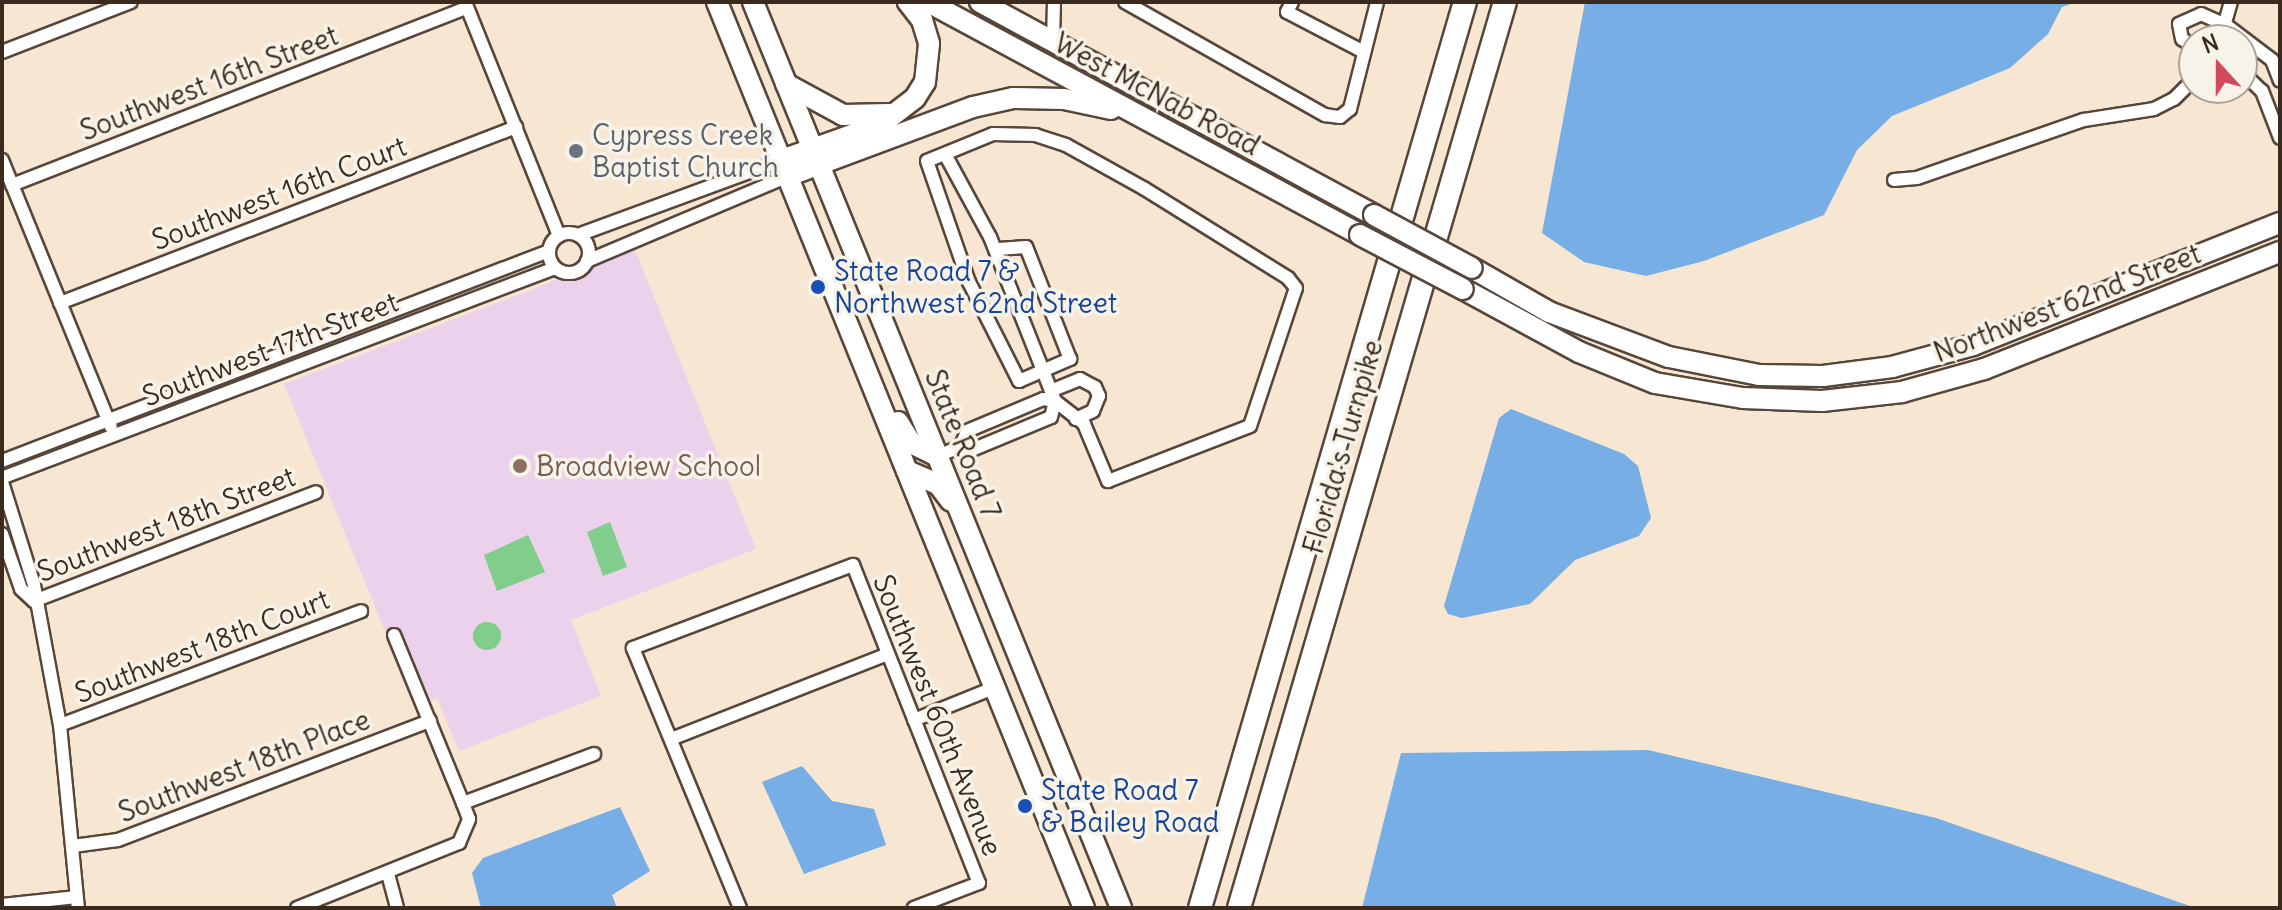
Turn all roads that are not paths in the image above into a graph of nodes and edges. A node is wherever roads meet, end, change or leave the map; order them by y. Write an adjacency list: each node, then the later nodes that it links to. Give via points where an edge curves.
1 (131, 2): 20 (street)
2 (717, 2): 33 (main road)
3 (753, 2): 23 (main road, State Road 7)
4 (908, 2): 26 (main road, via 922,20 930,61 925,82)
5 (928, 2): 27 (main road, West McNab Road)
6 (980, 2): 18 (main road, West McNab Road)
7 (1054, 2): 18 (street, West McNab Road)
8 (1292, 2): 21 (street, via 1287,12)
9 (1377, 2): 21 (street)
10 (1465, 2): 86 (highway, Florida's Turnpike)
11 (1505, 2): 87 (highway, Florida's Turnpike)
12 (2231, 2): 17 (street)
13 (1128, 4): 21 (street, via 1325,115 1340,117 1350,109)
14 (466, 5): 28 (street); 35 (street, Southwest 16th Street)
15 (2181, 24): 16 (street, via 2184,18 2201,14)
16 (2224, 24)
17 (2226, 24)
18 (1053, 42): 46 (main road, West McNab Road, bridge)
19 (2258, 49): 22 (street, via 2272,60)
20 (2, 52)
21 (1364, 52)
22 (2280, 81)
23 (786, 84): 26 (main road, via 843,115 875,117); 31 (main road, State Road 7)
24 (2258, 87): 29 (street)
25 (2178, 95): 34 (street, via 2154,109 2084,120 1917,178)
26 (901, 111): 31 (main road)
27 (1135, 113): 31 (main road, via 1064,99 1013,98); 47 (main road, West McNab Road, bridge)
28 (516, 127): 40 (street); 48 (street, Southwest 16th Court)
29 (2280, 138)
30 (945, 154): 41 (street); 51 (street, via 927,161 969,282 1019,381); 55 (street, via 993,134 1036,135 1066,145 1158,197 1296,288 1250,426 1108,481 1088,433)
31 (816, 158): 33 (main road); 59 (main road, State Road 7)
32 (2, 160): 35 (street)
33 (785, 168): 36 (street); 37 (street); 52 (main road)
34 (1894, 180)
35 (12, 185): 48 (street)
36 (699, 192): 37 (street); 39 (street)
37 (700, 210): 44 (street)
38 (2280, 223): 46 (main road, Northwest 62nd Street, via 1973,345 1892,367 1823,376 1759,375 1669,357 1549,312)
39 (578, 235): 40 (street); 44 (street, via 586,244)
40 (559, 236): 42 (street)
41 (995, 249): 51 (street); 51 (street, via 1026,247 1070,359)
42 (549, 251): 45 (street); 49 (street, Southwest 17th Street)
43 (2280, 252): 47 (main road, Northwest 62nd Street, via 1984,369 1902,392 1822,401 1743,398 1655,383 1579,352)
44 (587, 261): 45 (street, via 574,273)
45 (555, 268): 50 (street, Southwest 17th Street)
46 (1472, 268)
47 (1463, 289)
48 (60, 303): 57 (street)
49 (280, 354): 50 (street); 57 (street, Southwest 17th Street)
50 (286, 369): 57 (street, Southwest 17th Street)
51 (1043, 370): 53 (street)
52 (872, 377): 59 (main road, via 911,443); 60 (main road)
53 (1054, 395): 54 (street); 55 (street); 55 (street, via 1080,379 1095,387 1099,396 1093,411); 56 (street, via 1051,417)
54 (1026, 406): 56 (street); 58 (street, via 967,431)
55 (1076, 419)
56 (1034, 424): 58 (street, via 974,449)
57 (111, 427): 61 (street, Southwest 17th Street)
58 (961, 446): 59 (street)
59 (938, 456): 63 (main road, State Road 7)
60 (907, 471): 63 (main road, via 938,484); 69 (main road)
61 (2, 474): 65 (street)
62 (316, 492): 65 (street, Southwest 18th Street)
63 (962, 518): 85 (main road, State Road 7)
64 (2, 534): 65 (street, via 21,589)
65 (34, 601): 72 (street)
66 (361, 611): 72 (street, Southwest 18th Court)
67 (394, 635): 71 (street)
68 (888, 654): 70 (street, Southwest 60th Avenue); 73 (street); 73 (street, Southwest 60th Avenue, via 853,565 633,648)
69 (996, 687): 70 (street); 84 (main road)
70 (914, 720): 83 (street, Southwest 60th Avenue, via 979,883)
71 (430, 721): 75 (street); 76 (street, Southwest 18th Place, via 118,840)
72 (60, 725): 76 (street)
73 (671, 739): 82 (street)
74 (594, 754): 75 (street)
75 (463, 803): 77 (street, via 469,819 459,843)
76 (73, 846): 78 (street)
77 (388, 874): 80 (street); 81 (street)
78 (78, 902): 79 (street)
79 (2, 905)
80 (297, 908)
81 (397, 908)
82 (740, 908)
83 (914, 908)
84 (1084, 908)
85 (1121, 908)
86 (1200, 908)
87 (1239, 908)

